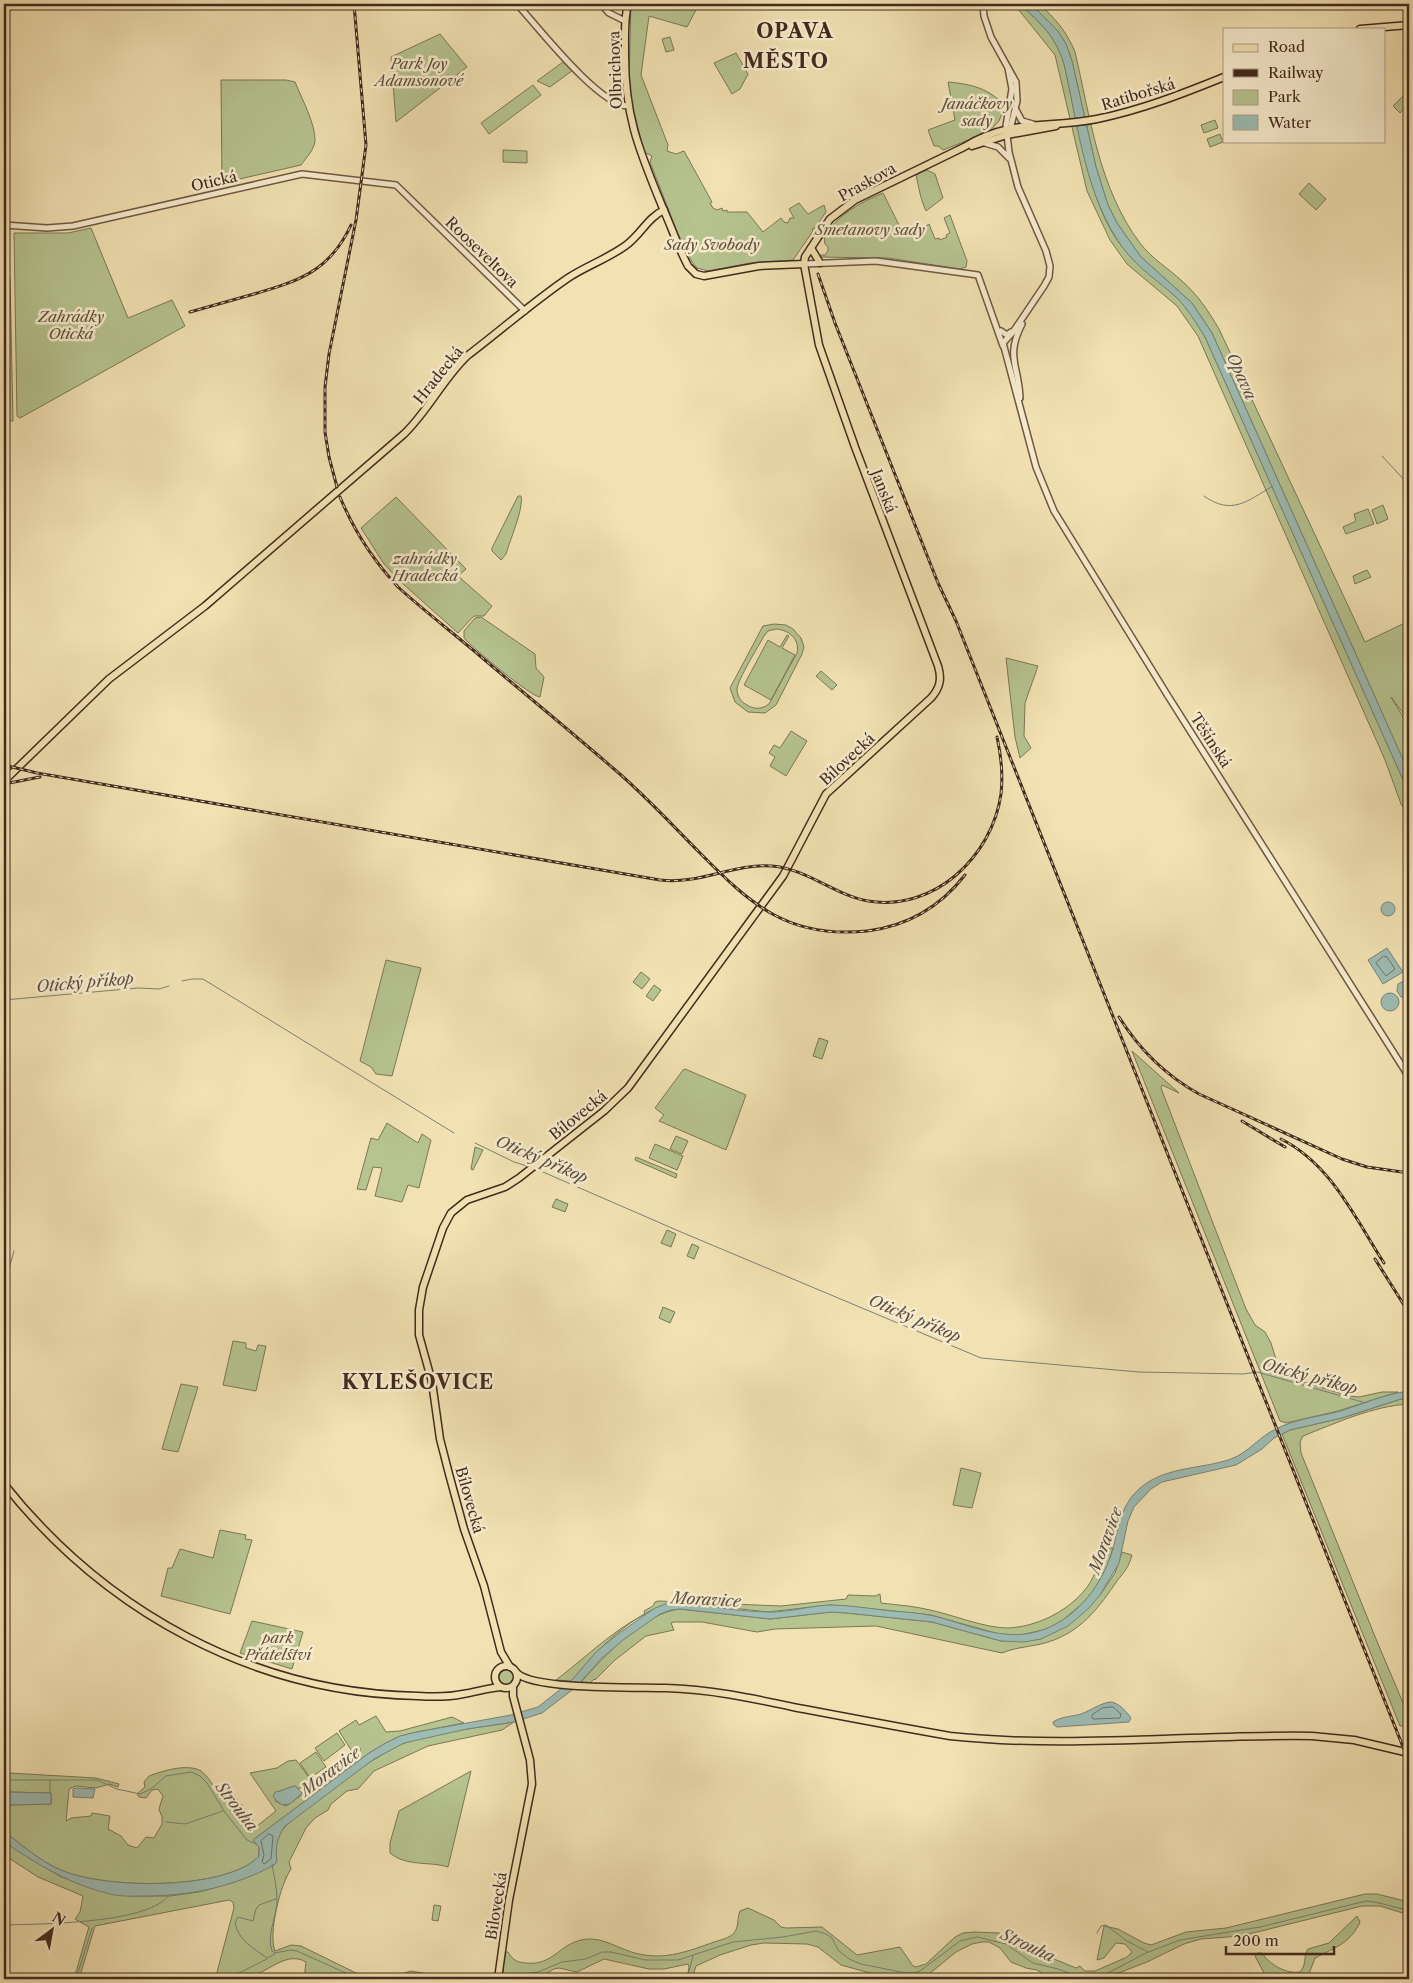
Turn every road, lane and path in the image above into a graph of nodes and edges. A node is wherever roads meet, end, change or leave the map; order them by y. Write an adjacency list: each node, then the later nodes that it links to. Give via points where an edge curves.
1 (517, 4): 10 (street, via 590,86 620,105)
2 (602, 4): 5 (street, via 609,13)
3 (628, 4): 5 (main road, Olbrichova)
4 (983, 4): 8 (street, via 990,37)
5 (625, 21): 10 (main road, Olbrichova)
6 (1409, 25): 7 (main road)
7 (1372, 28)
8 (1008, 68): 11 (street, via 1017,85); 14 (street, via 1012,94)
9 (1223, 77): 13 (main road, Ratibořská, via 1153,104 1092,120)
10 (628, 106): 19 (main road, Olbrichova, via 633,132)
11 (1016, 109): 12 (street, via 1022,120); 14 (street)
12 (1036, 124): 13 (main road, Ratibořská); 14 (main road, Ratibořská)
13 (1057, 124): 14 (main road, Ratibořská, via 1055,127)
14 (1008, 131): 15 (main road, Praskova); 16 (main road, Praskova, via 979,138); 17 (street)
15 (983, 142): 16 (main road, Praskova); 17 (street, via 998,147)
16 (964, 148): 21 (main road, Praskova, via 855,200 830,219)
17 (1011, 161): 25 (street, Těšínská, via 1021,196 1049,259 1048,277)
18 (422, 210): 20 (street, Otická, via 396,185 302,174 73,226); 26 (street, Rooseveltova)
19 (664, 210): 23 (main road, Olbrichova, via 688,266 699,275); 26 (main road, Hradecká, via 625,246 569,278)
20 (4, 225)
21 (810, 248): 22 (main road); 23 (main road, Praskova)
22 (820, 263): 23 (street); 24 (street, via 876,261 978,275)
23 (804, 264): 31 (main road, Janská, via 819,345 940,671 937,691)
24 (984, 294): 27 (street); 29 (street)
25 (1036, 299): 27 (street, via 1011,332 1007,335); 28 (street, Těšínská); 29 (street, Těšínská)
26 (525, 311): 32 (main road, Hradecká, via 462,361 404,434 189,620 109,679)
27 (1000, 331): 29 (street)
28 (1015, 339): 29 (street, via 1010,343); 30 (street, Těšínská, via 1013,358)
29 (1004, 342): 30 (street, Těšínská)
30 (1020, 400): 33 (street, Těšínská, via 1039,477 1065,530)
31 (913, 714): 35 (main road, Bílovecká, via 826,794 783,876 631,1084 604,1111 508,1185 467,1200 451,1213 443,1228 423,1287 419,1335 432,1382 441,1444)
32 (4, 781)
33 (1409, 1077)
34 (4, 1484): 42 (main road, via 51,1538 95,1578 148,1615 211,1649 280,1675 343,1689 417,1696)
35 (501, 1652): 36 (main road, Bílovecká); 37 (main road, Bílovecká)
36 (510, 1667): 37 (main road); 38 (main road, Bílovecká)
37 (499, 1668): 39 (main road, Bílovecká)
38 (516, 1673): 40 (main road); 41 (main road, via 518,1679)
39 (495, 1678): 41 (main road); 42 (main road)
40 (551, 1683): 41 (main road); 43 (main road, via 708,1691 950,1736 991,1740 1044,1743 1321,1737 1354,1740)
41 (509, 1687): 42 (main road); 44 (main road, Bílovecká, via 531,1764 532,1787 510,1889)
42 (478, 1691)
43 (1409, 1753)
44 (499, 1977)

